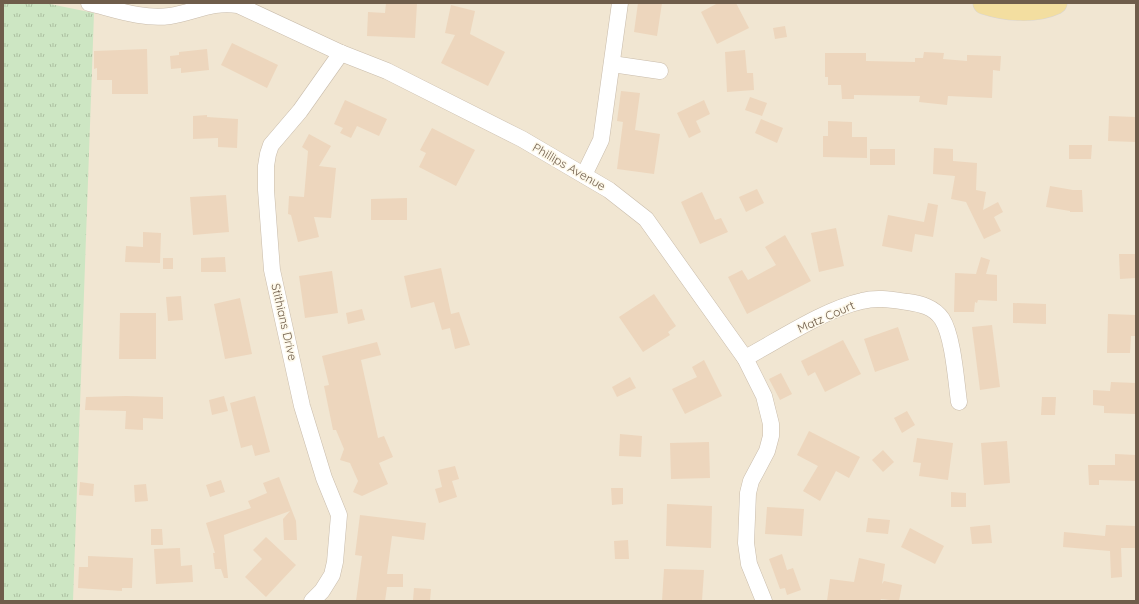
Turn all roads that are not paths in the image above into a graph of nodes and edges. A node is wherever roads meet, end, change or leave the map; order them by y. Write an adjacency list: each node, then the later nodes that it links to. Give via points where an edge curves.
1 (89, 3): 5 (street, Phillips Avenue, via 156,16 170,16 224,3 238,5)
2 (620, 3): 6 (street)
3 (984, 3): 4 (main road, via 999,8 1028,9)
4 (1056, 3)
5 (341, 53): 8 (street, Phillips Avenue, via 387,71 522,139); 11 (street, Stithians Drive, via 300,111 271,145 266,166 272,270 302,406 324,478 339,515 332,575)
6 (612, 64): 7 (street); 8 (street, via 600,140)
7 (660, 71)
8 (584, 175): 9 (street, Phillips Avenue, via 609,190 646,219)
9 (745, 358): 10 (street, Matz Court, via 847,306 876,299 912,303 934,310 947,330); 12 (street, Phillips Avenue, via 764,396 771,424 767,451 751,481 746,516 749,564)
10 (959, 402)
11 (312, 601)
12 (764, 601)

